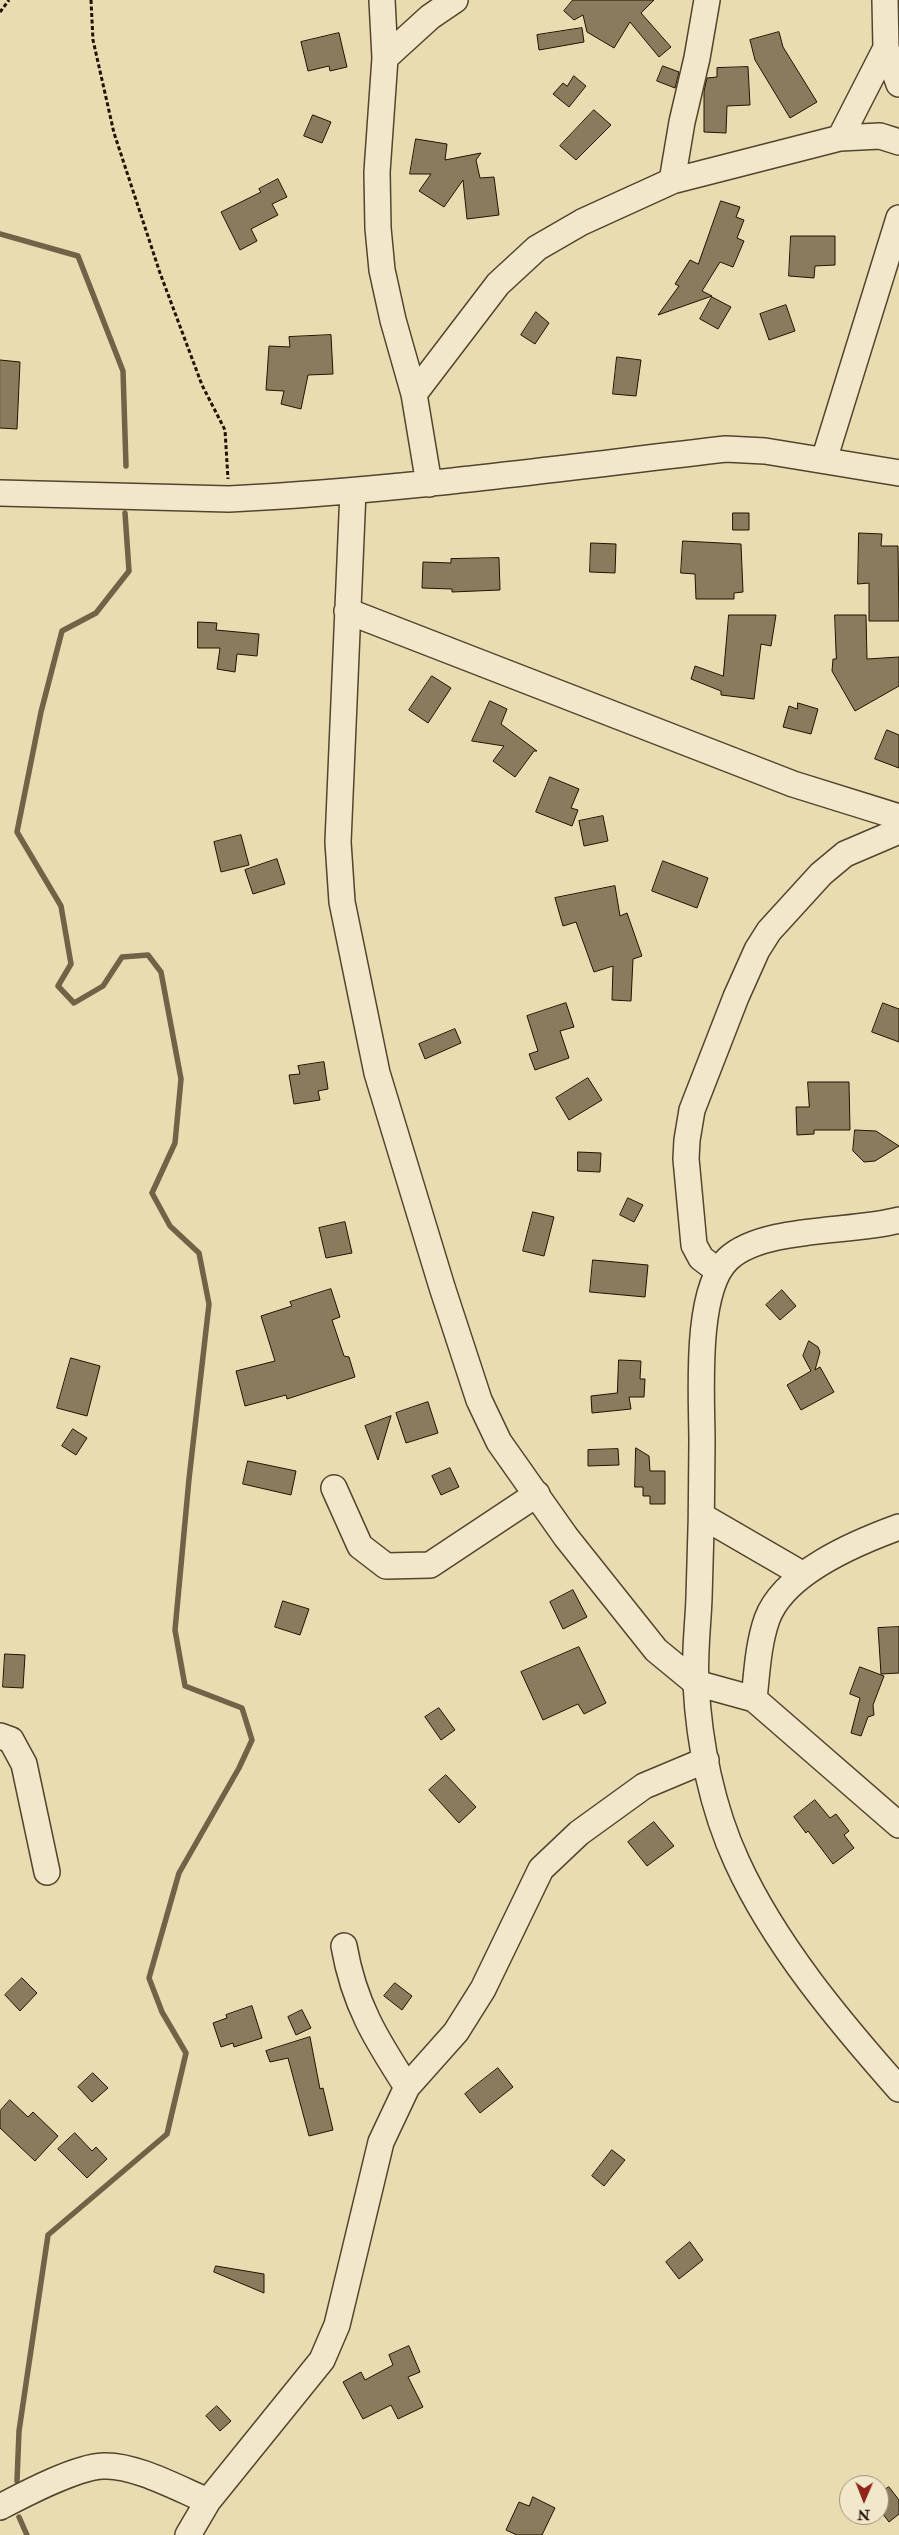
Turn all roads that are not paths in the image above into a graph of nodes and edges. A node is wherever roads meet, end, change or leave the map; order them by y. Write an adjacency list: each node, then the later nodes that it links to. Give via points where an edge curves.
1 (382, 0): 6 (street)
2 (455, 0): 6 (street, via 430,17)
3 (707, 0): 10 (street)
4 (885, 0): 5 (street)
5 (886, 48): 7 (street); 8 (street)
6 (385, 58): 12 (street, via 377,172 378,228 392,320)
7 (899, 84)
8 (840, 138): 9 (street, via 880,136); 10 (street)
9 (899, 142)
10 (672, 181): 12 (street, via 582,222 537,248 498,284)
11 (899, 218): 13 (street)
12 (414, 394): 15 (street)
13 (824, 460): 14 (street); 15 (street, via 726,449)
14 (899, 473)
15 (429, 484): 16 (street)
16 (353, 491): 17 (street, via 228,498); 18 (street)
17 (0, 493)
18 (347, 610): 19 (street, via 793,784); 24 (street, via 338,842 342,902 356,978 377,1073 478,1400 499,1442)
19 (899, 817)
20 (899, 831): 22 (street, via 845,854 796,901 757,950 726,1021 692,1110 686,1150 694,1245 701,1258)
21 (899, 1220): 22 (street, via 878,1226 787,1234 764,1240 728,1258)
22 (718, 1272): 25 (street, via 709,1296 703,1335)
23 (334, 1488): 24 (street, via 360,1546 386,1566 430,1565)
24 (537, 1494): 28 (street, via 566,1538 656,1650)
25 (702, 1516): 27 (street); 28 (street)
26 (899, 1527): 27 (street)
27 (802, 1574): 29 (street, via 777,1599 768,1618 759,1655)
28 (696, 1683): 29 (street); 31 (street)
29 (754, 1699): 32 (street)
30 (0, 1736): 33 (street, via 11,1740 24,1764)
31 (706, 1760): 35 (street, via 644,1786 578,1833 541,1869 484,1989 456,2032); 36 (street, via 724,1828 750,1889 811,1982)
32 (899, 1824)
33 (47, 1872)
34 (344, 1946): 35 (street, via 349,1977 361,2008)
35 (407, 2087): 37 (street, via 381,2142 329,2347)
36 (899, 2089)
37 (208, 2502): 38 (street, via 136,2472 102,2466 49,2484); 39 (street)
38 (0, 2507)
39 (188, 2535)

